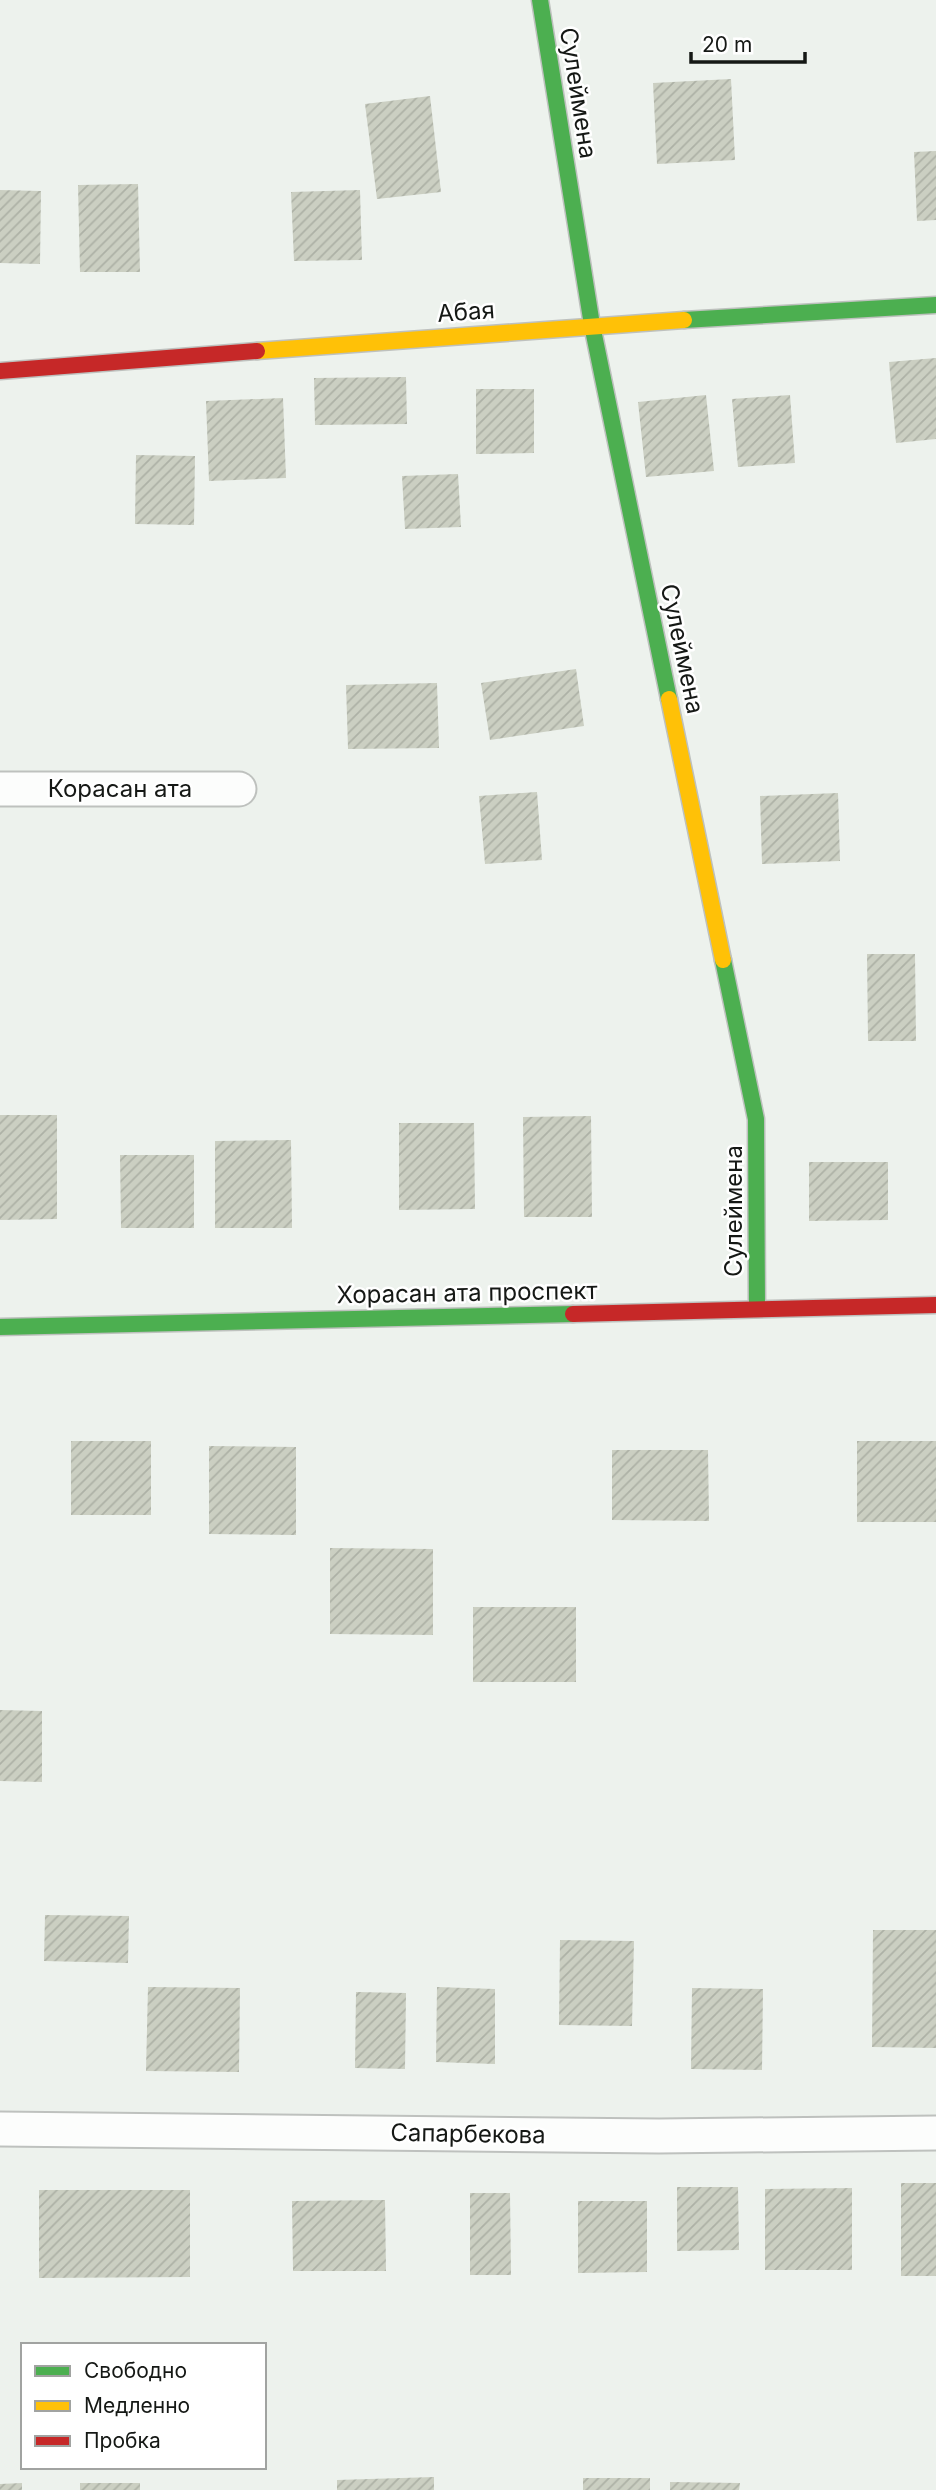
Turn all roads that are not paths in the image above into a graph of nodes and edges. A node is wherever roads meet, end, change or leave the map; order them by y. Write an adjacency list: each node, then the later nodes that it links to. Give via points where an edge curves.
1 (540, 0): 3 (street, Сулеймена)
2 (936, 305): 3 (street, Абая)
3 (592, 325): 4 (street, Абая); 8 (street, Сулеймена, via 756,1119)
4 (0, 371)
5 (0, 789): 6 (street, Корасан ата)
6 (239, 789)
7 (936, 1305): 8 (street, Хорасан ата проспект)
8 (757, 1309): 9 (street, Хорасан ата проспект)
9 (0, 1327)
10 (0, 2129): 11 (street, Сапарбекова, via 646,2136)
11 (936, 2133)

